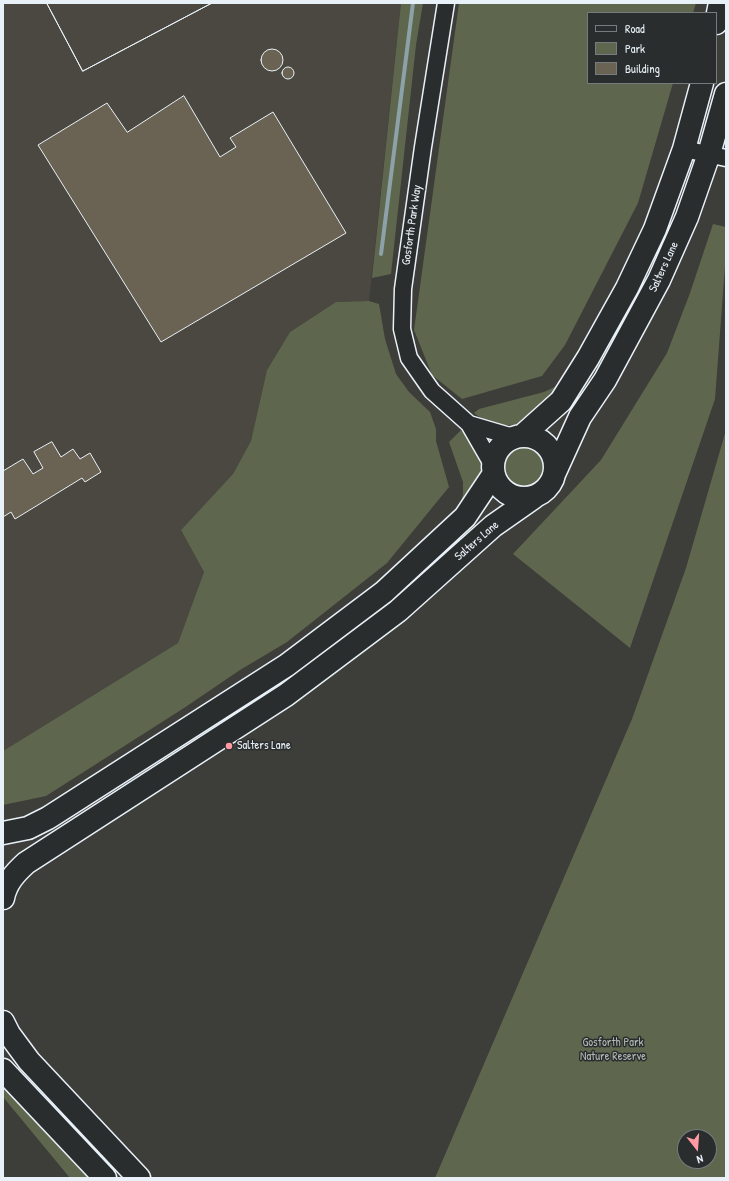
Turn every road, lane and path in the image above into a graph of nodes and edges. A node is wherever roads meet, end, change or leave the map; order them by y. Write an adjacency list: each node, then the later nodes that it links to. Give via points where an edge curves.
1 (446, 3): 8 (street, Gosforth Park Way, via 403,289 402,329 409,358 432,391)
2 (720, 3): 3 (main road)
3 (717, 18)
4 (702, 84): 6 (main road, Salters Lane)
5 (726, 94): 7 (main road, Salters Lane)
6 (684, 149): 7 (street); 9 (main road, Salters Lane, via 655,229 588,358 561,401)
7 (717, 156): 11 (main road, Salters Lane, via 659,280 605,380 580,417)
8 (469, 424): 9 (street, Gosforth Park Way); 10 (street, Gosforth Park Way)
9 (517, 436): 10 (main road, via 498,448 494,456); 11 (main road, via 538,439 546,444 555,461)
10 (493, 470): 12 (main road, via 499,487 510,496); 13 (main road, Salters Lane, via 465,517 384,592 287,665 48,818 28,828)
11 (555, 472): 12 (main road, via 553,481 545,491)
12 (533, 498): 14 (main road, Salters Lane, via 493,526 398,611 286,695 26,863 9,882)
13 (3, 833)
14 (3, 898)
15 (3, 1022): 18 (main road, via 29,1061)
16 (3, 1070): 17 (main road)
17 (105, 1178)
18 (139, 1178)

